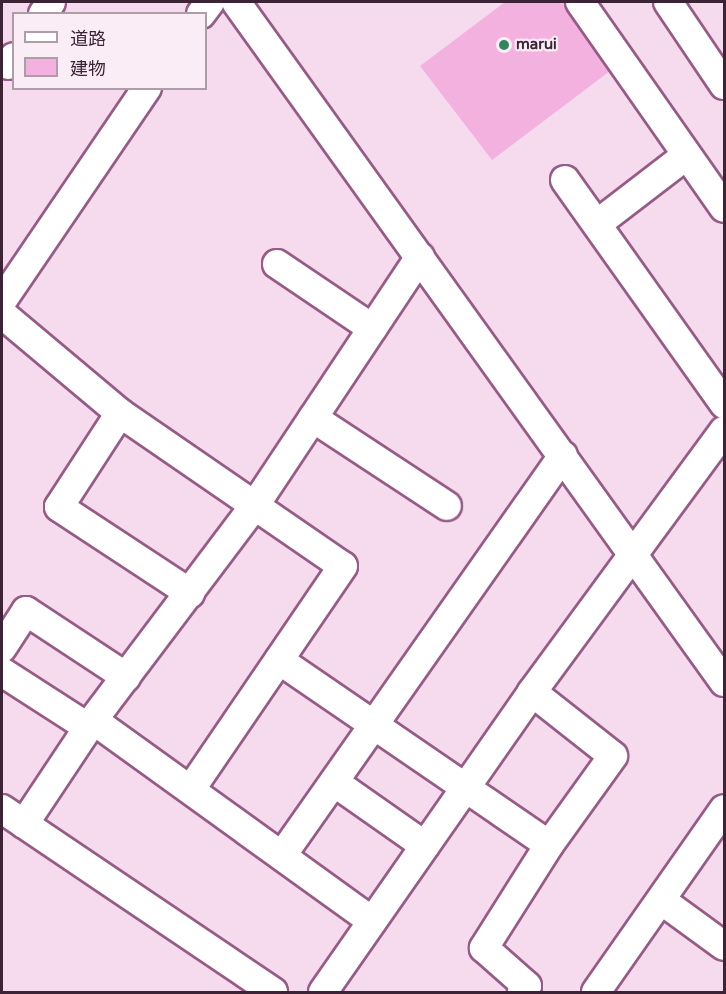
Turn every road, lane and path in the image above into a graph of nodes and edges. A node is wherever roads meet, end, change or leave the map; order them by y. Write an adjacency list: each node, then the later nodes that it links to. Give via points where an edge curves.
1 (236, 2): 10 (street)
2 (668, 2): 4 (street)
3 (590, 5): 6 (street)
4 (724, 85)
5 (146, 90): 12 (street)
6 (687, 155): 8 (street); 9 (street)
7 (565, 180): 9 (street)
8 (724, 208)
9 (597, 224): 15 (street)
10 (420, 257): 14 (street); 19 (street)
11 (277, 264): 14 (street)
12 (2, 301)
13 (2, 314): 16 (street)
14 (372, 328): 17 (street)
15 (724, 404)
16 (120, 413): 20 (street); 23 (street, via 59,507)
17 (313, 418): 20 (street); 21 (street)
18 (724, 431): 22 (street)
19 (563, 456): 22 (street); 31 (street)
20 (255, 505): 23 (street); 25 (street, via 343,566)
21 (447, 506)
22 (635, 556): 28 (street); 29 (street)
23 (190, 593): 27 (street)
24 (2, 648): 27 (street, via 26,611)
25 (279, 660): 31 (street); 33 (street)
26 (2, 672): 30 (street)
27 (126, 677): 30 (street)
28 (724, 681)
29 (532, 692): 34 (street); 37 (street, via 613,756)
30 (91, 724): 33 (street); 36 (street)
31 (374, 726): 32 (street); 34 (street)
32 (334, 782): 38 (street); 39 (street)
33 (191, 789): 39 (street)
34 (464, 789): 37 (street); 38 (street)
35 (724, 809): 40 (street)
36 (13, 817): 43 (street)
37 (549, 845): 45 (street, via 484,948 527,986)
38 (425, 846): 41 (street)
39 (283, 854): 41 (street)
40 (661, 900): 42 (street); 46 (street)
41 (372, 921): 44 (street)
42 (724, 946)
43 (273, 993)
44 (323, 993)
45 (522, 993)
46 (596, 993)

